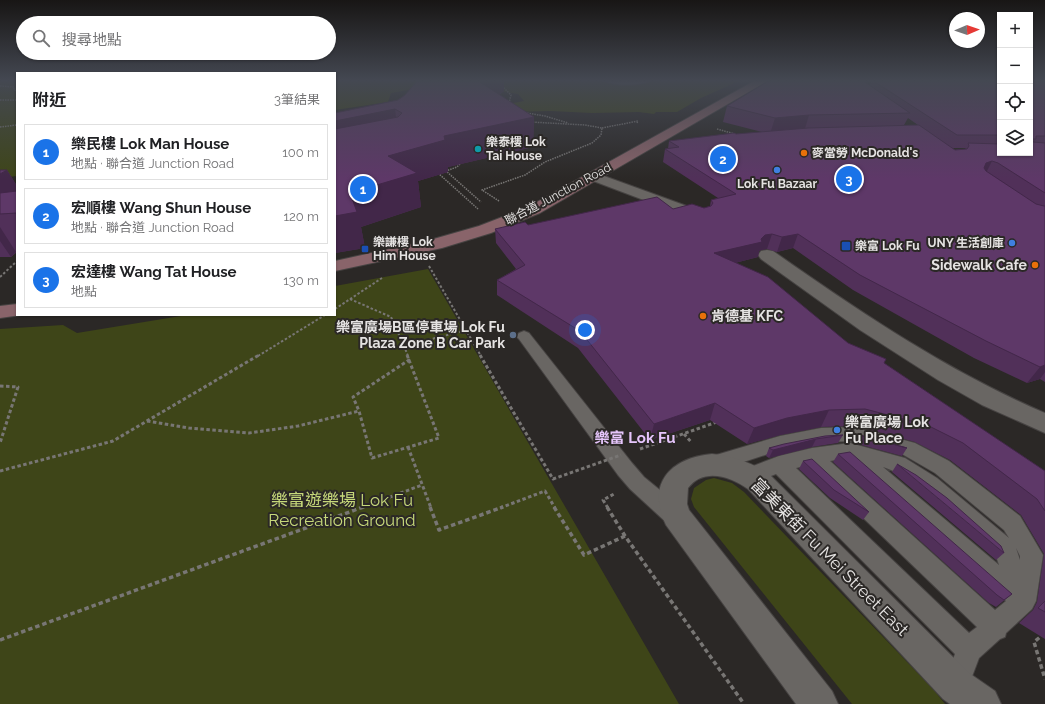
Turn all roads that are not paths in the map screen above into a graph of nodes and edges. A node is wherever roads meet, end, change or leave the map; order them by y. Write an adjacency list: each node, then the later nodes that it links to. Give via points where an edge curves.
1 (705, 113): 2 (main road, 聯合道 Junction Road)
2 (593, 176): 3 (street); 5 (main road, 聯合道 Junction Road, via 534,210 503,224 402,253)
3 (700, 216)
4 (767, 255): 9 (street, via 826,298 916,356 974,391)
5 (336, 266)
6 (16, 310): 7 (main road)
7 (0, 312)
8 (524, 336): 14 (lane, via 629,474)
9 (1045, 424)
10 (812, 456): 11 (lane); 15 (lane, via 850,450); 16 (lane)
11 (779, 464): 13 (lane); 17 (lane)
12 (712, 465): 13 (street, 富美東街 Fu Mei Street East, via 724,466); 14 (street, 富美東街 Fu Mei Street East, via 697,466 684,472 676,482 671,496); 15 (lane, via 780,443 821,435 856,434 908,448 942,467 1012,523 1032,555)
13 (750, 476): 18 (street, 富美東街 Fu Mei Street East, via 765,488)
14 (676, 516): 19 (street, 富美東街 Fu Mei Street East)
15 (1024, 601): 16 (lane)
16 (996, 628): 17 (lane)
17 (969, 650): 18 (lane)
18 (968, 698)
19 (819, 704)

